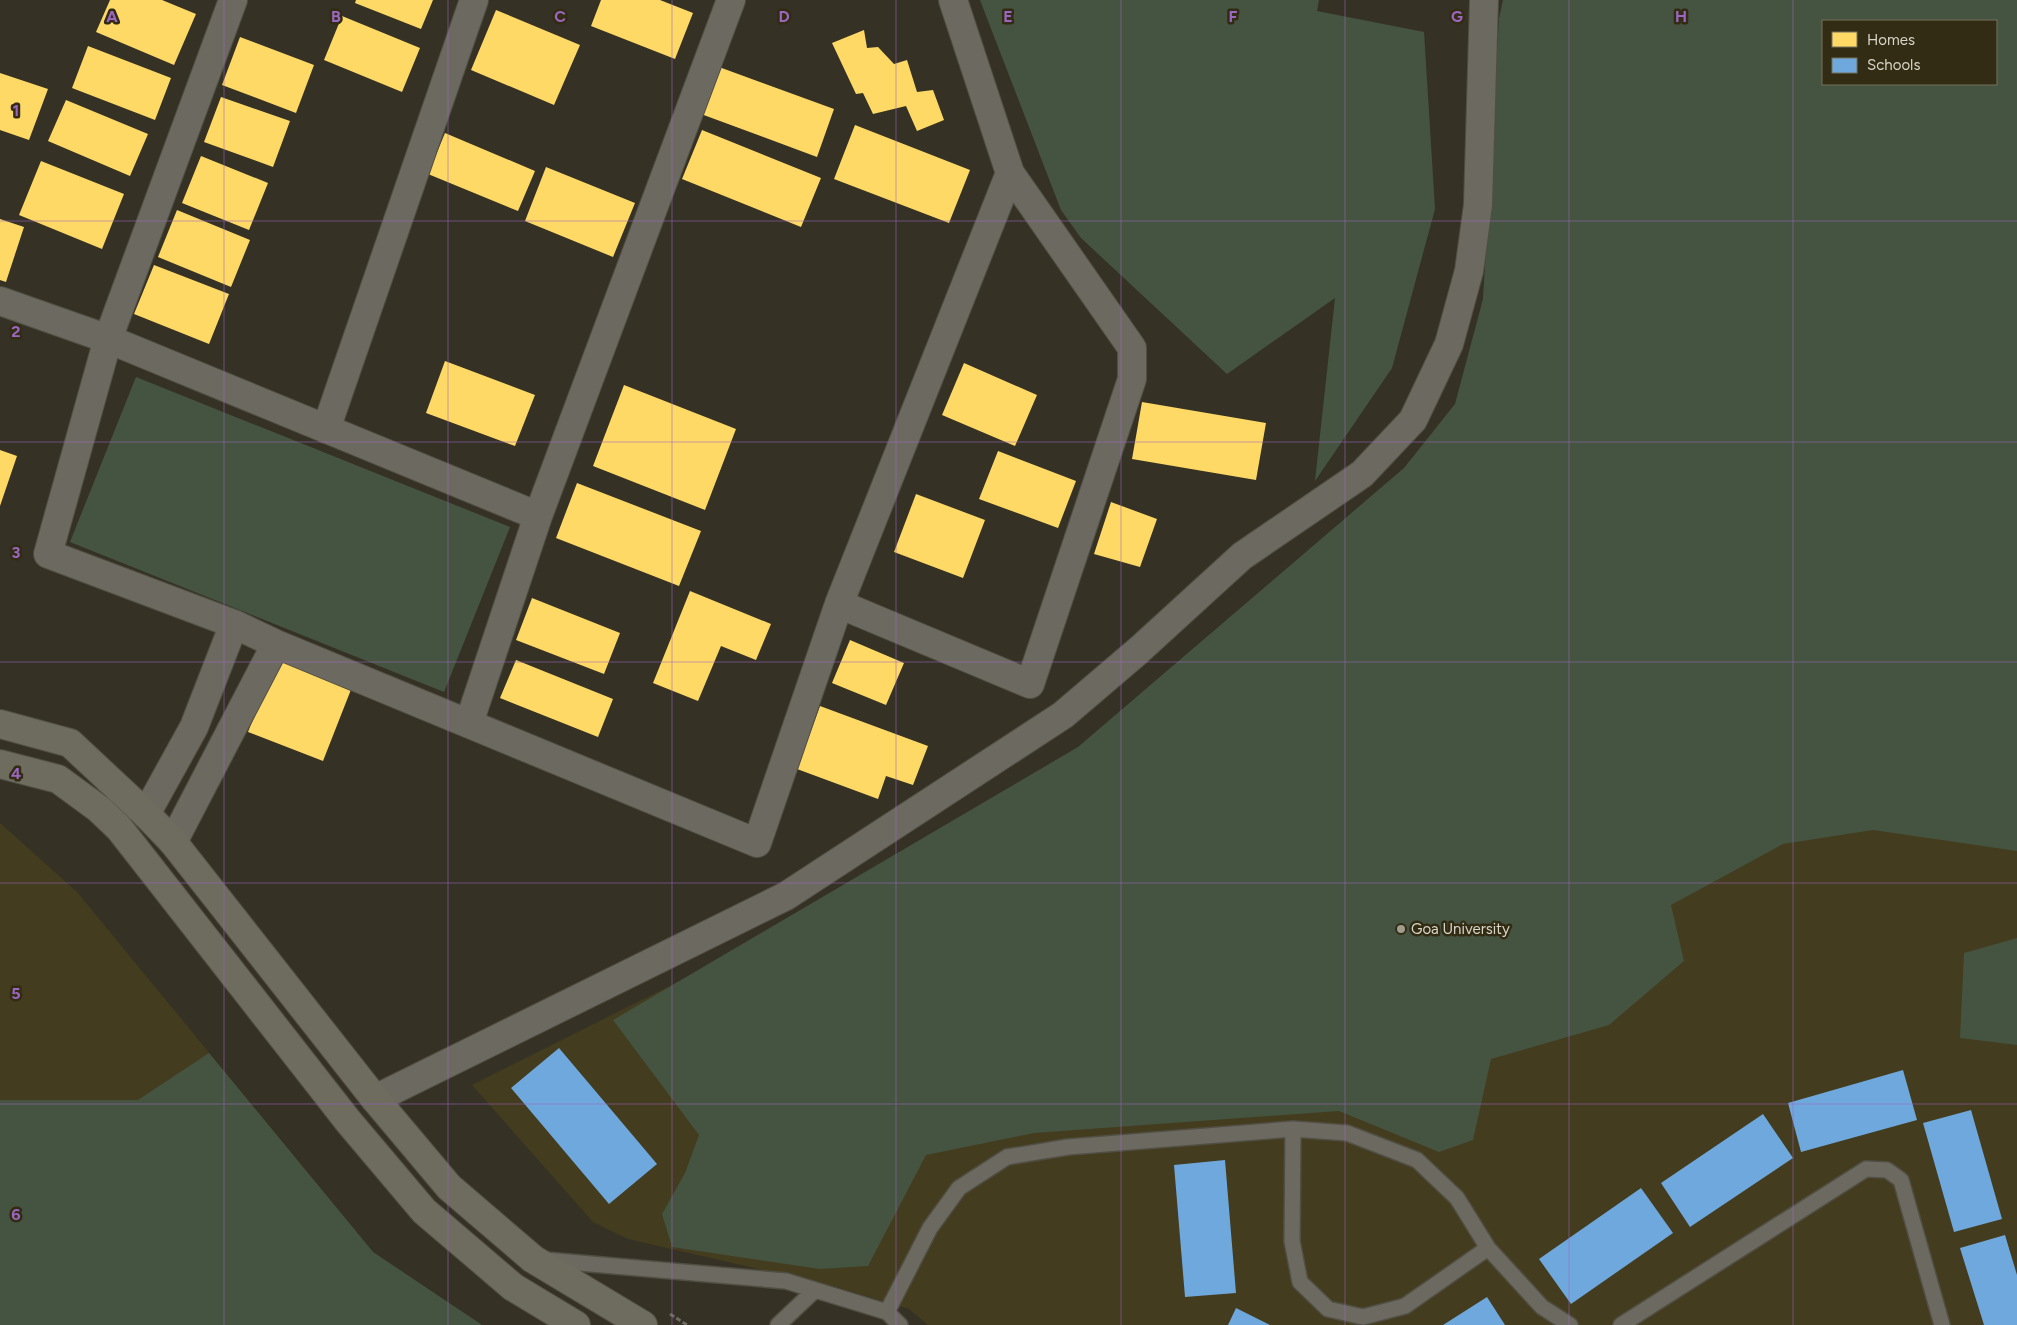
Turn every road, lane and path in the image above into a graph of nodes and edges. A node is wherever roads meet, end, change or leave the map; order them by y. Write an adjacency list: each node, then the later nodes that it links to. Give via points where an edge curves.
1 (233, 0): 8 (street)
2 (474, 0): 9 (street)
3 (731, 0): 10 (street)
4 (953, 0): 6 (street)
5 (1484, 0): 19 (street, via 1478,205 1469,271 1449,344 1413,420 1362,474 1242,556 1063,715 786,896)
6 (1010, 173): 11 (street); 11 (street, via 1132,348 1132,379 1030,684)
7 (0, 301): 8 (street)
8 (108, 340): 9 (street); 12 (street, via 48,554)
9 (326, 429): 10 (street)
10 (538, 516): 14 (street)
11 (839, 604): 14 (street, via 757,843)
12 (234, 624): 13 (street); 17 (street, via 194,727)
13 (276, 644): 14 (street); 18 (street)
14 (469, 723)
15 (0, 724): 17 (main road, via 70,743)
16 (0, 764): 26 (main road, via 58,779 119,828 342,1113 424,1211 513,1287)
17 (146, 814): 18 (main road)
18 (173, 842): 19 (main road)
19 (375, 1099): 22 (main road, via 449,1187)
20 (1292, 1129): 21 (lane, via 1347,1132 1417,1160 1457,1198); 21 (lane, via 1292,1241 1300,1282 1328,1310 1362,1316 1405,1306); 24 (lane, via 1068,1147 1007,1157 959,1188 930,1228)
21 (1488, 1248): 30 (lane, via 1542,1307)
22 (533, 1259): 23 (lane, via 786,1281); 25 (main road)
23 (815, 1290): 24 (lane); 28 (lane)
24 (887, 1312): 29 (lane)
25 (654, 1318): 27 (path)
26 (576, 1325)
27 (687, 1325)
28 (778, 1325)
29 (900, 1325)
30 (1570, 1325)
31 (1621, 1325): 32 (lane, via 1866,1169 1887,1170 1901,1180)
32 (1942, 1325)

